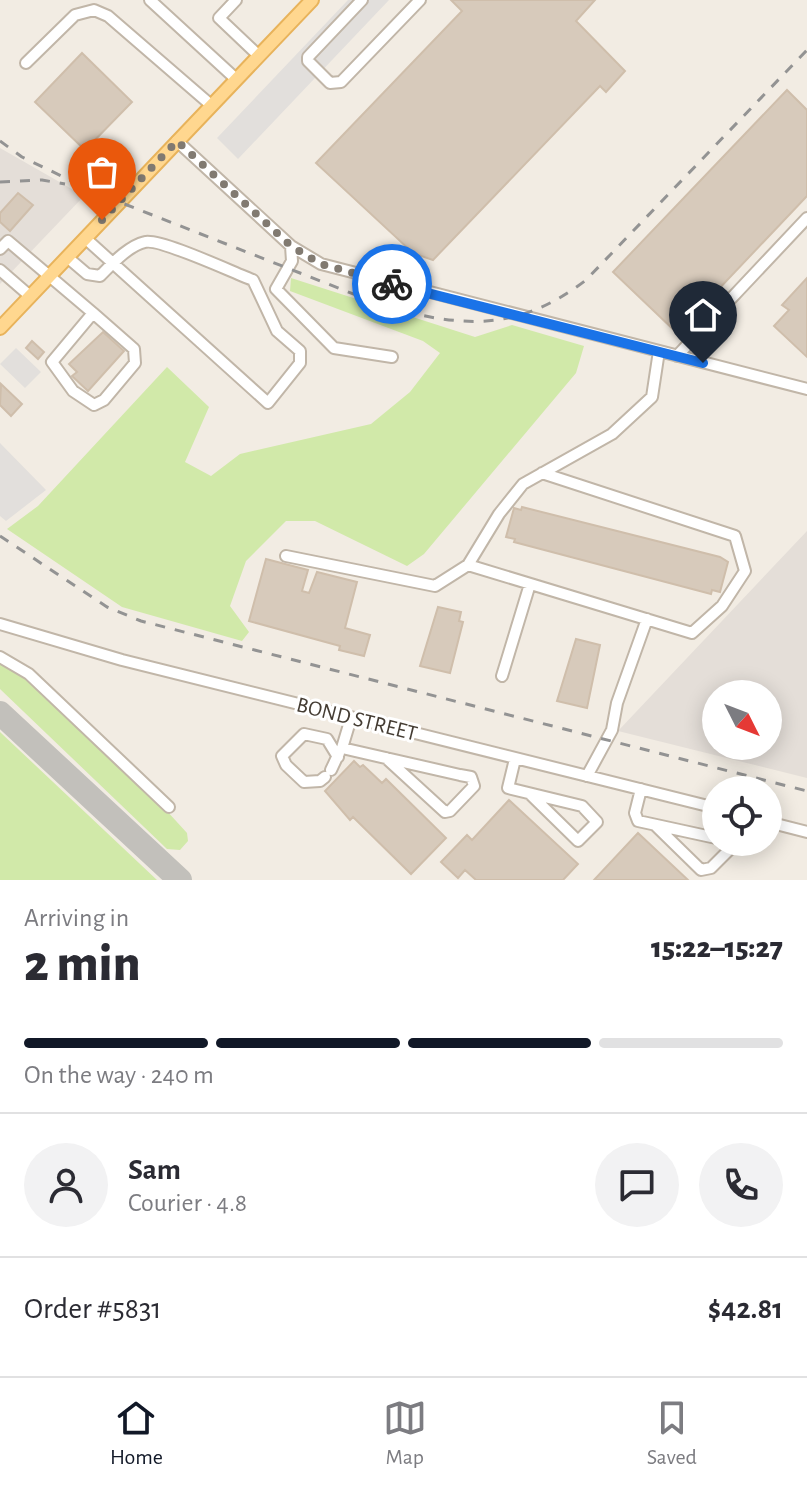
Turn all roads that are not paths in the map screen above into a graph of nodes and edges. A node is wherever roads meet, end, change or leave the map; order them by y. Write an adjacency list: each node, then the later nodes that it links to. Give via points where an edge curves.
1 (150, 0): 8 (street)
2 (236, 0): 6 (street, via 219,18)
3 (312, 0): 6 (main road)
4 (362, 0): 5 (street, via 308,57 330,83 341,82)
5 (420, 0)
6 (259, 56): 8 (main road)
7 (26, 63): 9 (street, via 75,15 94,10 108,16)
8 (236, 79): 9 (main road)
9 (211, 105): 10 (main road)
10 (177, 141): 12 (main road); 13 (street)
11 (807, 218): 23 (street)
12 (85, 238): 15 (main road); 16 (street)
13 (291, 246): 22 (street, via 321,264 354,274); 24 (street, via 292,261 276,289 296,313 334,348)
14 (0, 249): 18 (street, via 8,241)
15 (67, 257): 16 (street, via 92,276 100,276); 18 (main road)
16 (112, 264): 16 (street, via 136,245 155,241 257,284 277,331 300,351 296,371 268,403)
17 (0, 270): 19 (street)
18 (50, 275): 19 (main road); 20 (street)
19 (30, 296): 21 (main road)
20 (93, 313): 20 (street, via 52,362 73,391 94,405 135,363 134,349)
21 (0, 328)
22 (659, 351): 23 (street); 26 (street, via 652,397 612,434)
23 (677, 356): 25 (street)
24 (392, 357)
25 (807, 389)
26 (542, 473): 28 (street, via 523,484); 30 (street, via 735,536 745,571 722,606 692,633)
27 (286, 556): 28 (street, via 435,586)
28 (468, 565): 29 (street)
29 (530, 584): 30 (street); 33 (street)
30 (647, 619): 38 (street, via 612,730)
31 (0, 624): 34 (street, BOND STREET)
32 (0, 657): 42 (street, via 29,674)
33 (502, 676)
34 (351, 718): 35 (street); 37 (street, BOND STREET)
35 (340, 752): 35 (street, via 320,781 304,782 282,756 304,734 327,739); 36 (street)
36 (386, 758): 36 (street, via 471,777 474,786 445,812)
37 (515, 759): 38 (street, BOND STREET); 40 (street, via 508,788)
38 (587, 776): 39 (street, BOND STREET)
39 (641, 789): 41 (street, BOND STREET); 43 (street, via 638,821)
40 (530, 794): 40 (street, via 582,806 597,822 578,841)
41 (702, 804)
42 (169, 807)
43 (656, 826): 46 (street); 47 (street, via 701,870)
44 (782, 826): 45 (street)
45 (807, 832)
46 (702, 835)
47 (723, 856)

